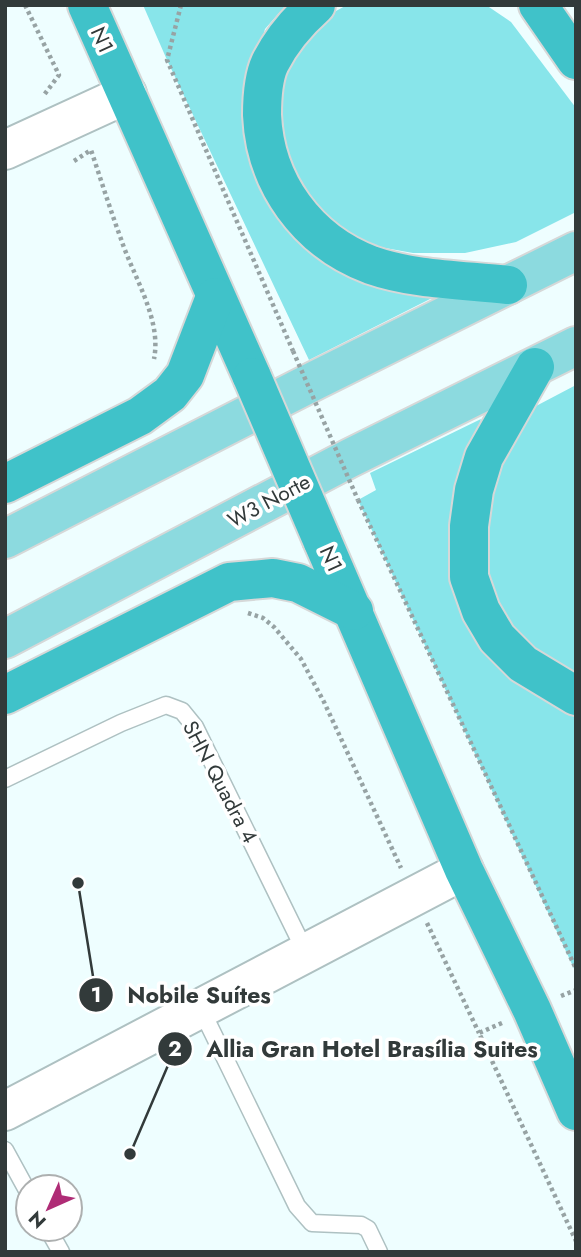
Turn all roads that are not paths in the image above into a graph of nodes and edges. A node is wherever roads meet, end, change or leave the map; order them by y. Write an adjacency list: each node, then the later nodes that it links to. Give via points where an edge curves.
1 (87, 5): 5 (highway, N1)
2 (316, 5): 8 (highway, via 297,21 269,64 262,102 263,139 276,180 295,210 327,241 370,265 409,275)
3 (536, 8): 4 (highway)
4 (576, 60)
5 (127, 94): 6 (street); 9 (highway, N1)
6 (5, 150)
7 (576, 251): 8 (main road)
8 (508, 285): 13 (main road)
9 (215, 297): 12 (highway, via 185,375 170,394 140,416); 14 (highway, N1, bridge)
10 (576, 346): 11 (main road, W3 Norte)
11 (535, 367): 15 (main road, W3 Norte, via 350,458); 17 (highway, via 484,457 477,479 469,577 497,638 523,664)
12 (5, 484)
13 (5, 539)
14 (354, 611): 16 (highway, via 298,583 273,578 229,582); 19 (highway, N1)
15 (5, 639)
16 (5, 695)
17 (576, 696)
18 (5, 779): 20 (lane, SHN Quadra 4, via 166,705 182,711 195,727)
19 (464, 870): 20 (street); 23 (highway, N1)
20 (306, 953): 21 (street)
21 (201, 1009): 22 (street); 26 (lane, via 297,1206 312,1223 361,1224)
22 (5, 1111)
23 (576, 1111)
24 (5, 1150): 25 (lane)
25 (18, 1173)
26 (379, 1252)

